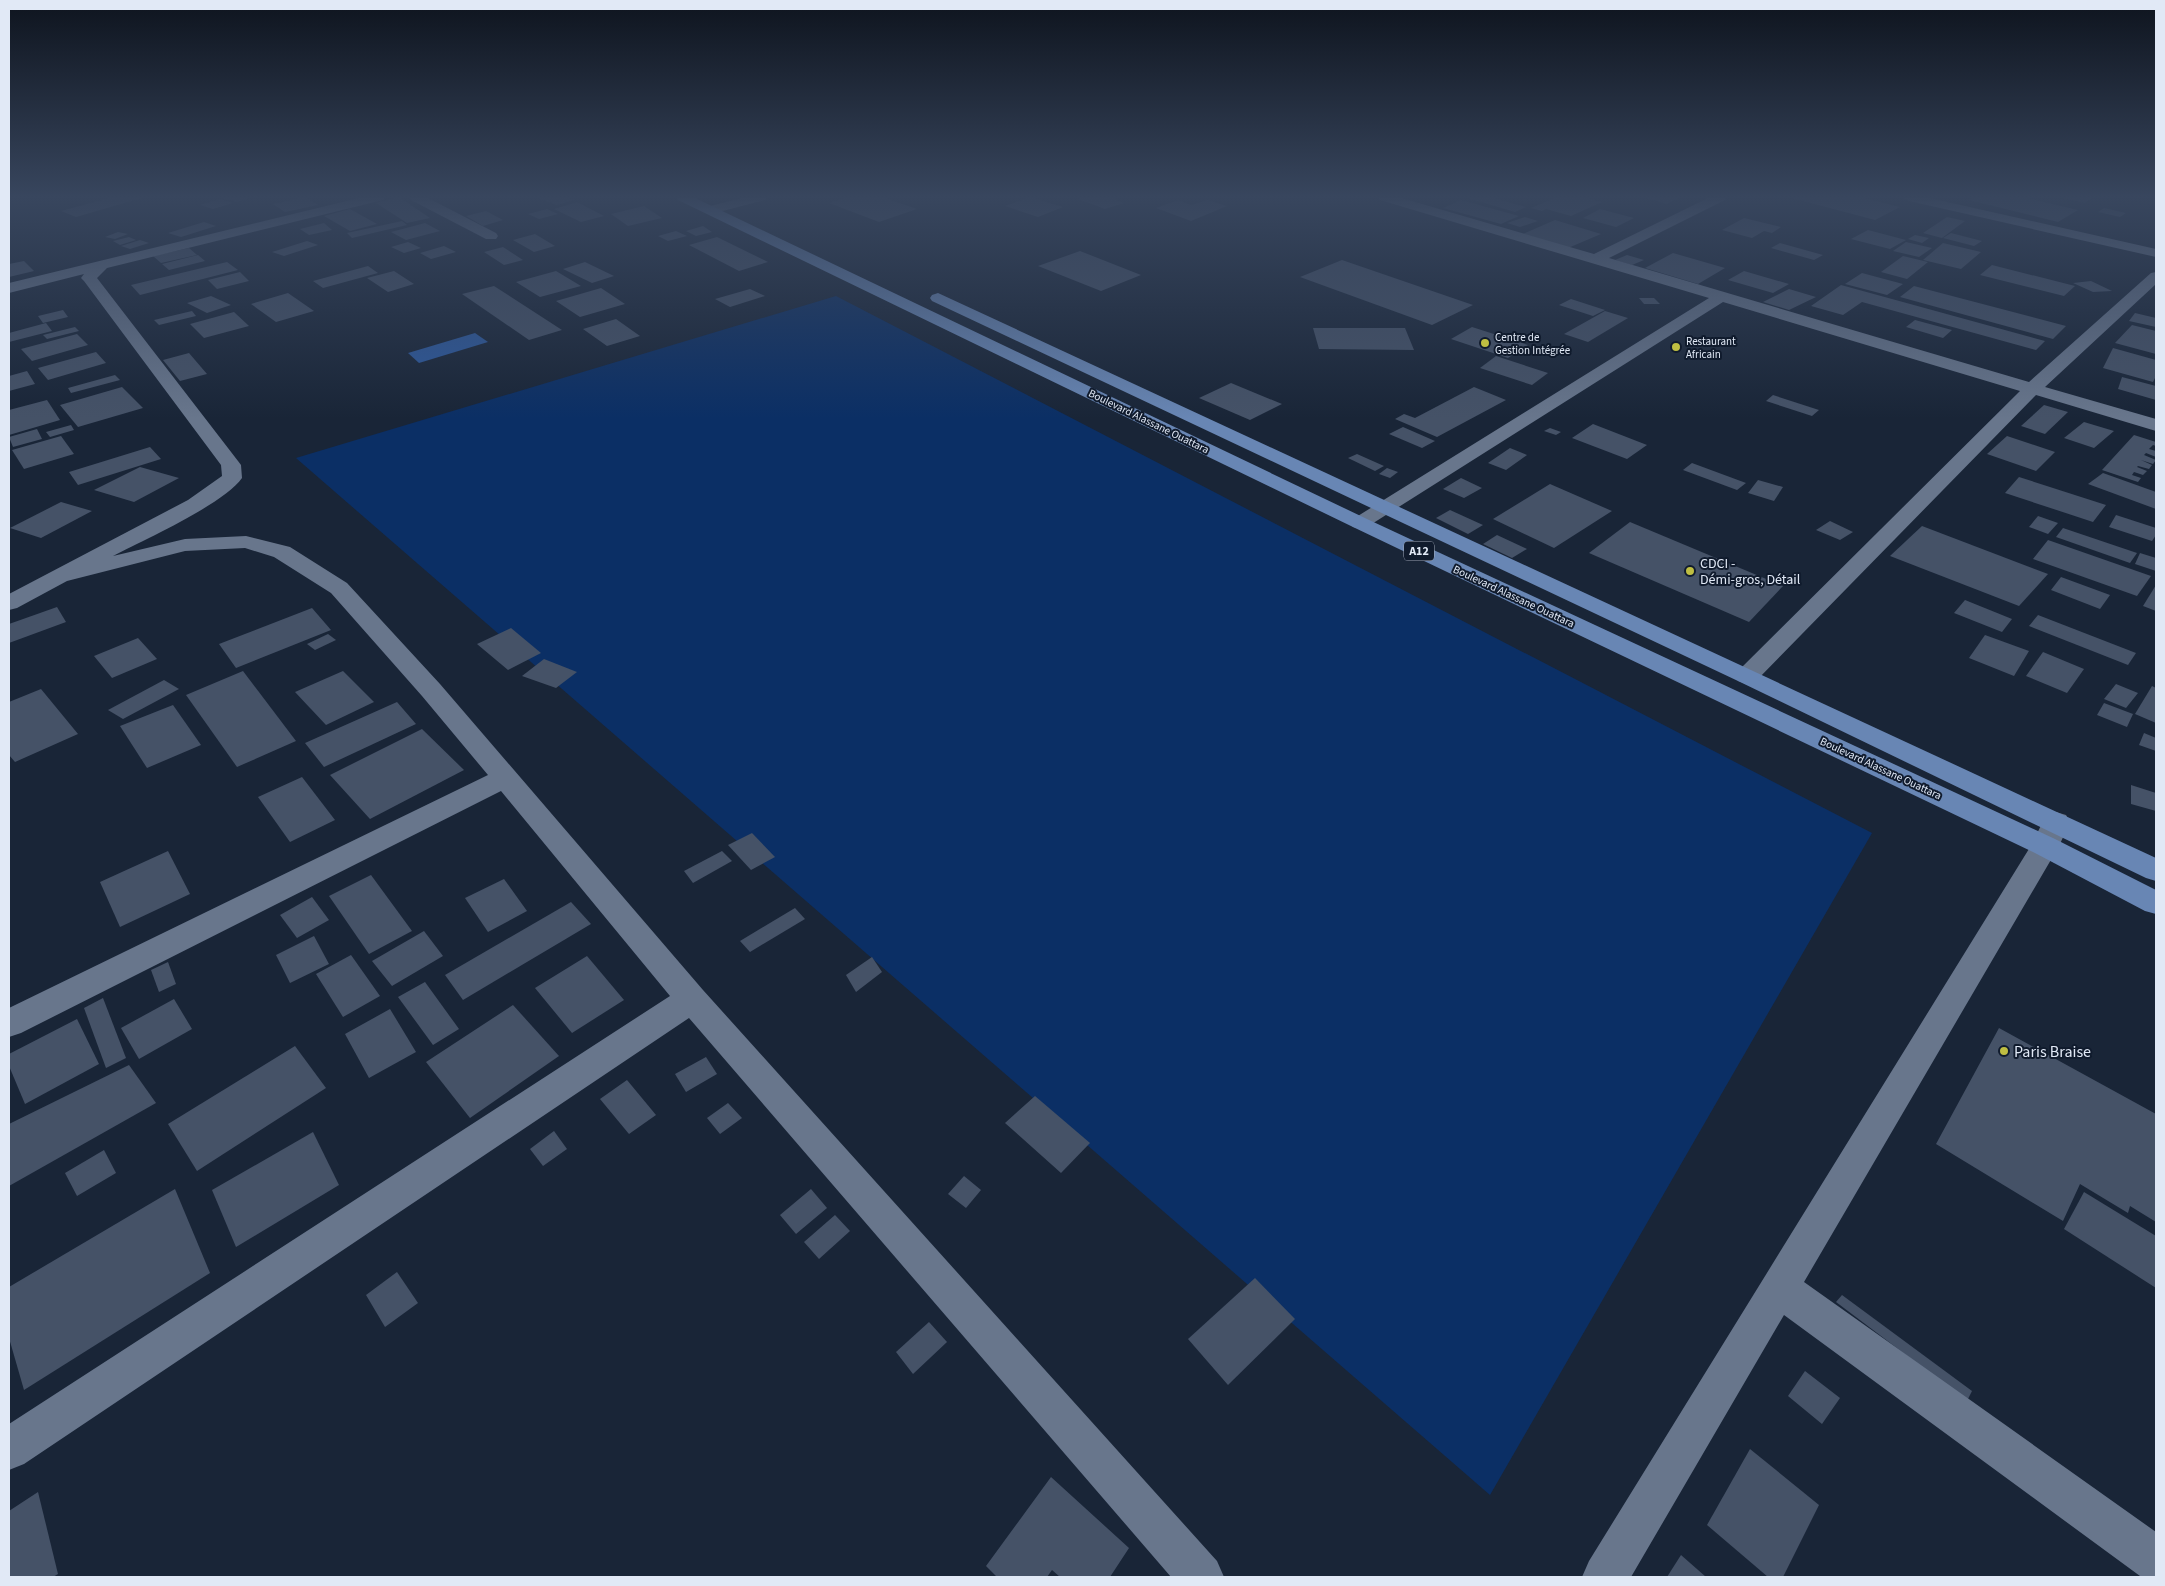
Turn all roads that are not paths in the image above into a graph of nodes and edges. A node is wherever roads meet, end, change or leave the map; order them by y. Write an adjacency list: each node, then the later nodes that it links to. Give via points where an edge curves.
1 (80, 271): 7 (street)
2 (94, 271): 15 (street, via 90,278 231,465 232,478 195,504)
3 (849, 271): 10 (main road, Boulevard Alassane Ouattara / A12)
4 (873, 271): 9 (main road, Boulevard Alassane Ouattara / A12)
5 (1637, 271): 8 (street)
6 (2156, 276): 11 (street)
7 (9, 288)
8 (1722, 296): 11 (street); 13 (street)
9 (985, 321): 10 (main road); 13 (main road, Boulevard Alassane Ouattara / A12)
10 (960, 330): 14 (main road, Boulevard Alassane Ouattara / A12)
11 (2032, 388): 12 (street); 17 (street)
12 (2156, 425)
13 (1386, 508): 14 (street); 17 (main road, Boulevard Alassane Ouattara / A12)
14 (1360, 523): 19 (main road, Boulevard Alassane Ouattara / A12)
15 (56, 577): 16 (street); 18 (street, via 185,545 246,542 282,552 339,588)
16 (9, 603)
17 (1747, 676): 19 (main road, Boulevard Alassane Ouattara / A12)
18 (505, 778): 22 (street); 23 (street)
19 (2051, 834): 20 (main road, Boulevard Alassane Ouattara / A12); 21 (main road, Boulevard Alassane Ouattara / A12); 24 (street)
20 (2156, 870)
21 (2156, 903)
22 (692, 999): 25 (street); 27 (street)
23 (9, 1023)
24 (1780, 1288): 26 (street); 28 (street)
25 (9, 1449)
26 (2156, 1560)
27 (1201, 1577)
28 (1605, 1577)

